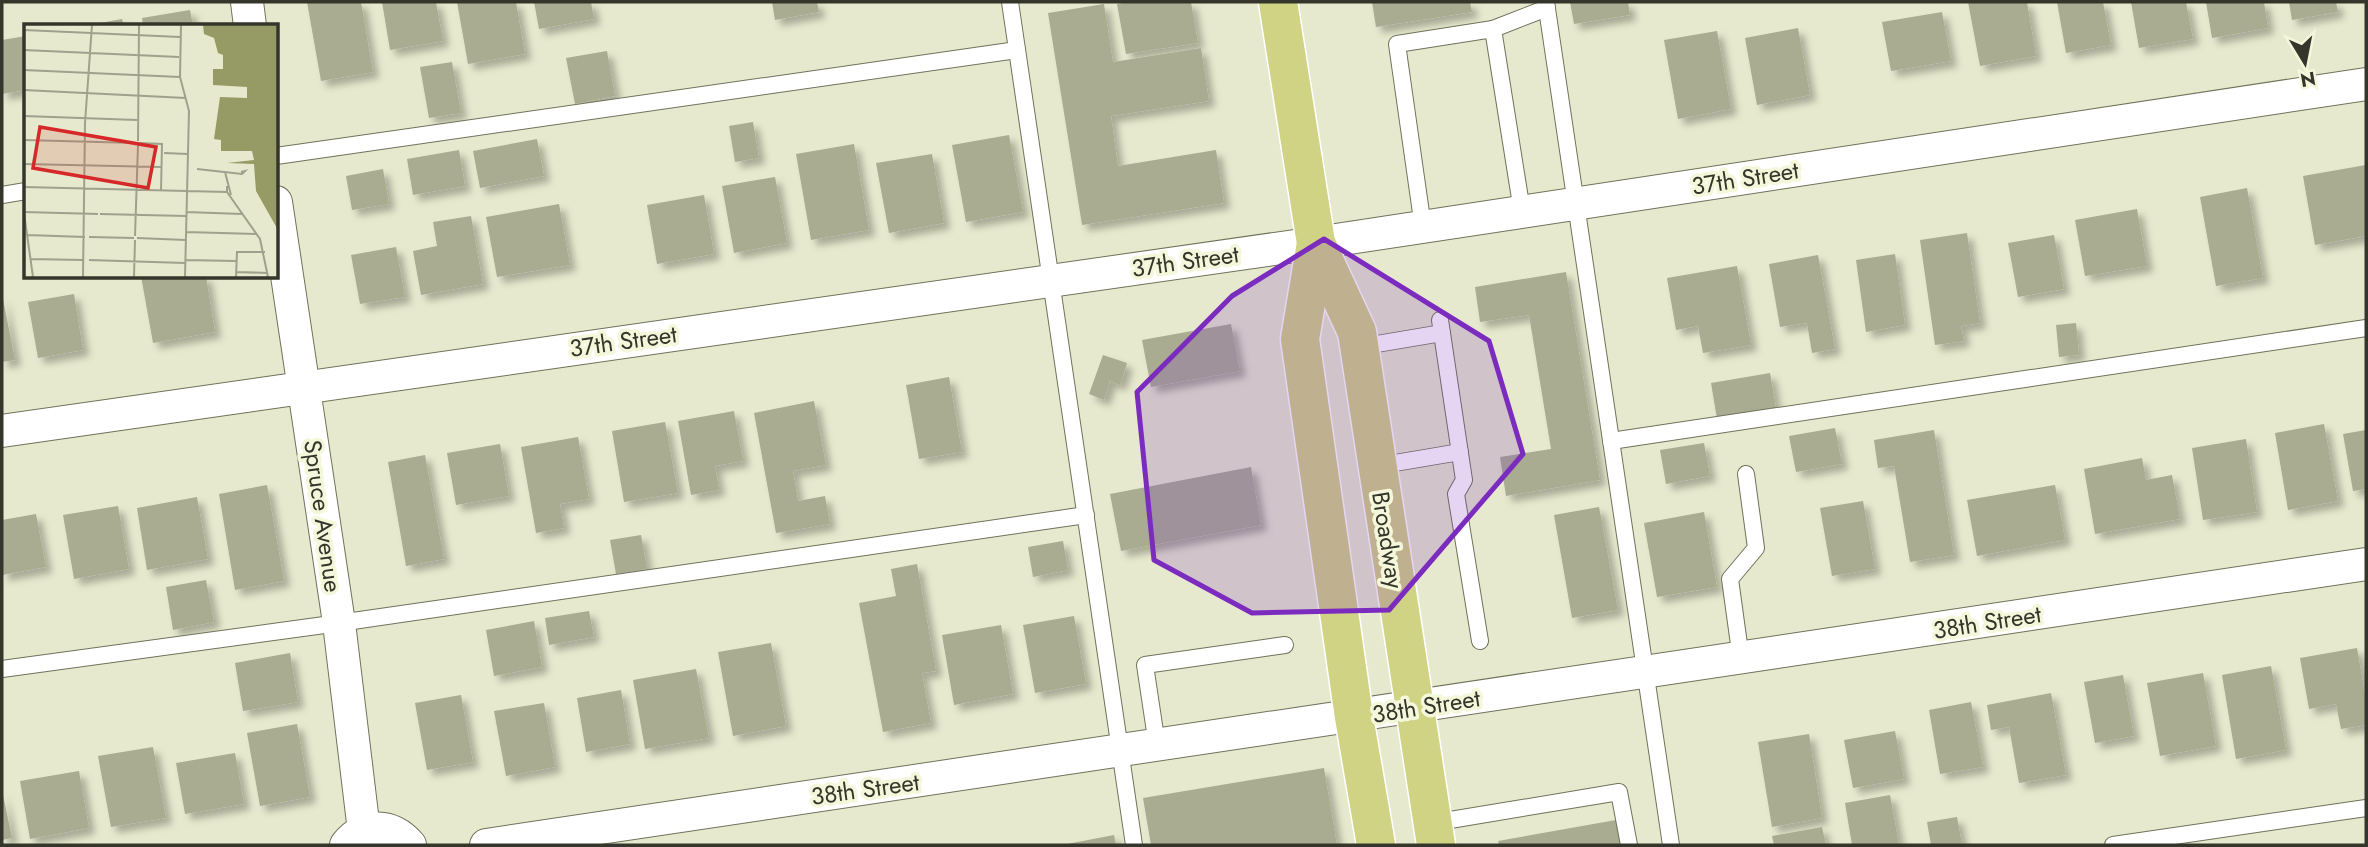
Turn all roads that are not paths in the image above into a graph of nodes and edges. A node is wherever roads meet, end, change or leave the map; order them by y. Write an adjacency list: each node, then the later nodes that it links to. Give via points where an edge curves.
1 (247, 2): 5 (street)
2 (1010, 2): 7 (lane)
3 (1278, 2): 16 (main road, Broadway)
4 (1547, 5): 6 (lane); 12 (lane)
5 (250, 24)
6 (1493, 29): 13 (lane); 15 (lane, via 1397,44)
7 (1017, 50): 9 (lane); 17 (lane)
8 (2366, 84): 12 (street, 37th Street)
9 (278, 156)
10 (24, 191): 11 (lane)
11 (2, 195)
12 (1576, 203): 13 (street, 37th Street); 22 (lane)
13 (1522, 211): 15 (street, 37th Street)
14 (278, 215): 20 (street, Spruce Avenue)
15 (1423, 226): 16 (street, 37th Street)
16 (1316, 243): 17 (street, 37th Street); 19 (main road, Broadway, via 1357,332); 35 (main road, Broadway, via 1300,339)
17 (1052, 280): 20 (street, 37th Street); 26 (lane)
18 (2366, 328): 22 (lane)
19 (1359, 347): 23 (lane, via 1441,327); 24 (main road, Broadway)
20 (304, 386): 21 (street, 37th Street); 28 (street, Spruce Avenue)
21 (2, 431)
22 (1611, 441): 33 (lane)
23 (1460, 452): 24 (lane); 29 (lane, via 1464,480 1456,494)
24 (1377, 466): 34 (main road, Broadway)
25 (1746, 474): 31 (lane, via 1756,548 1730,579)
26 (1086, 515): 28 (lane); 37 (lane)
27 (2366, 564): 31 (street, 38th Street)
28 (339, 623): 32 (lane); 40 (street, Spruce Avenue)
29 (1480, 641)
30 (1285, 645): 36 (lane, via 1145,665)
31 (1741, 659): 33 (street, 38th Street)
32 (2, 669)
33 (1644, 673): 34 (street, 38th Street); 46 (lane)
34 (1413, 708): 35 (street, 38th Street); 39 (main road, Broadway)
35 (1354, 717): 36 (street, 38th Street); 44 (main road, Broadway)
36 (1157, 746): 37 (street, 38th Street)
37 (1120, 751): 42 (street, 38th Street); 43 (lane)
38 (2366, 808): 47 (lane)
39 (1434, 834): 45 (lane, via 1619,792)
40 (355, 838): 41 (street, via 377,828 389,829)
41 (410, 845)
42 (486, 845)
43 (1134, 845)
44 (1376, 845)
45 (1629, 845)
46 (1671, 845)
47 (2113, 845)

